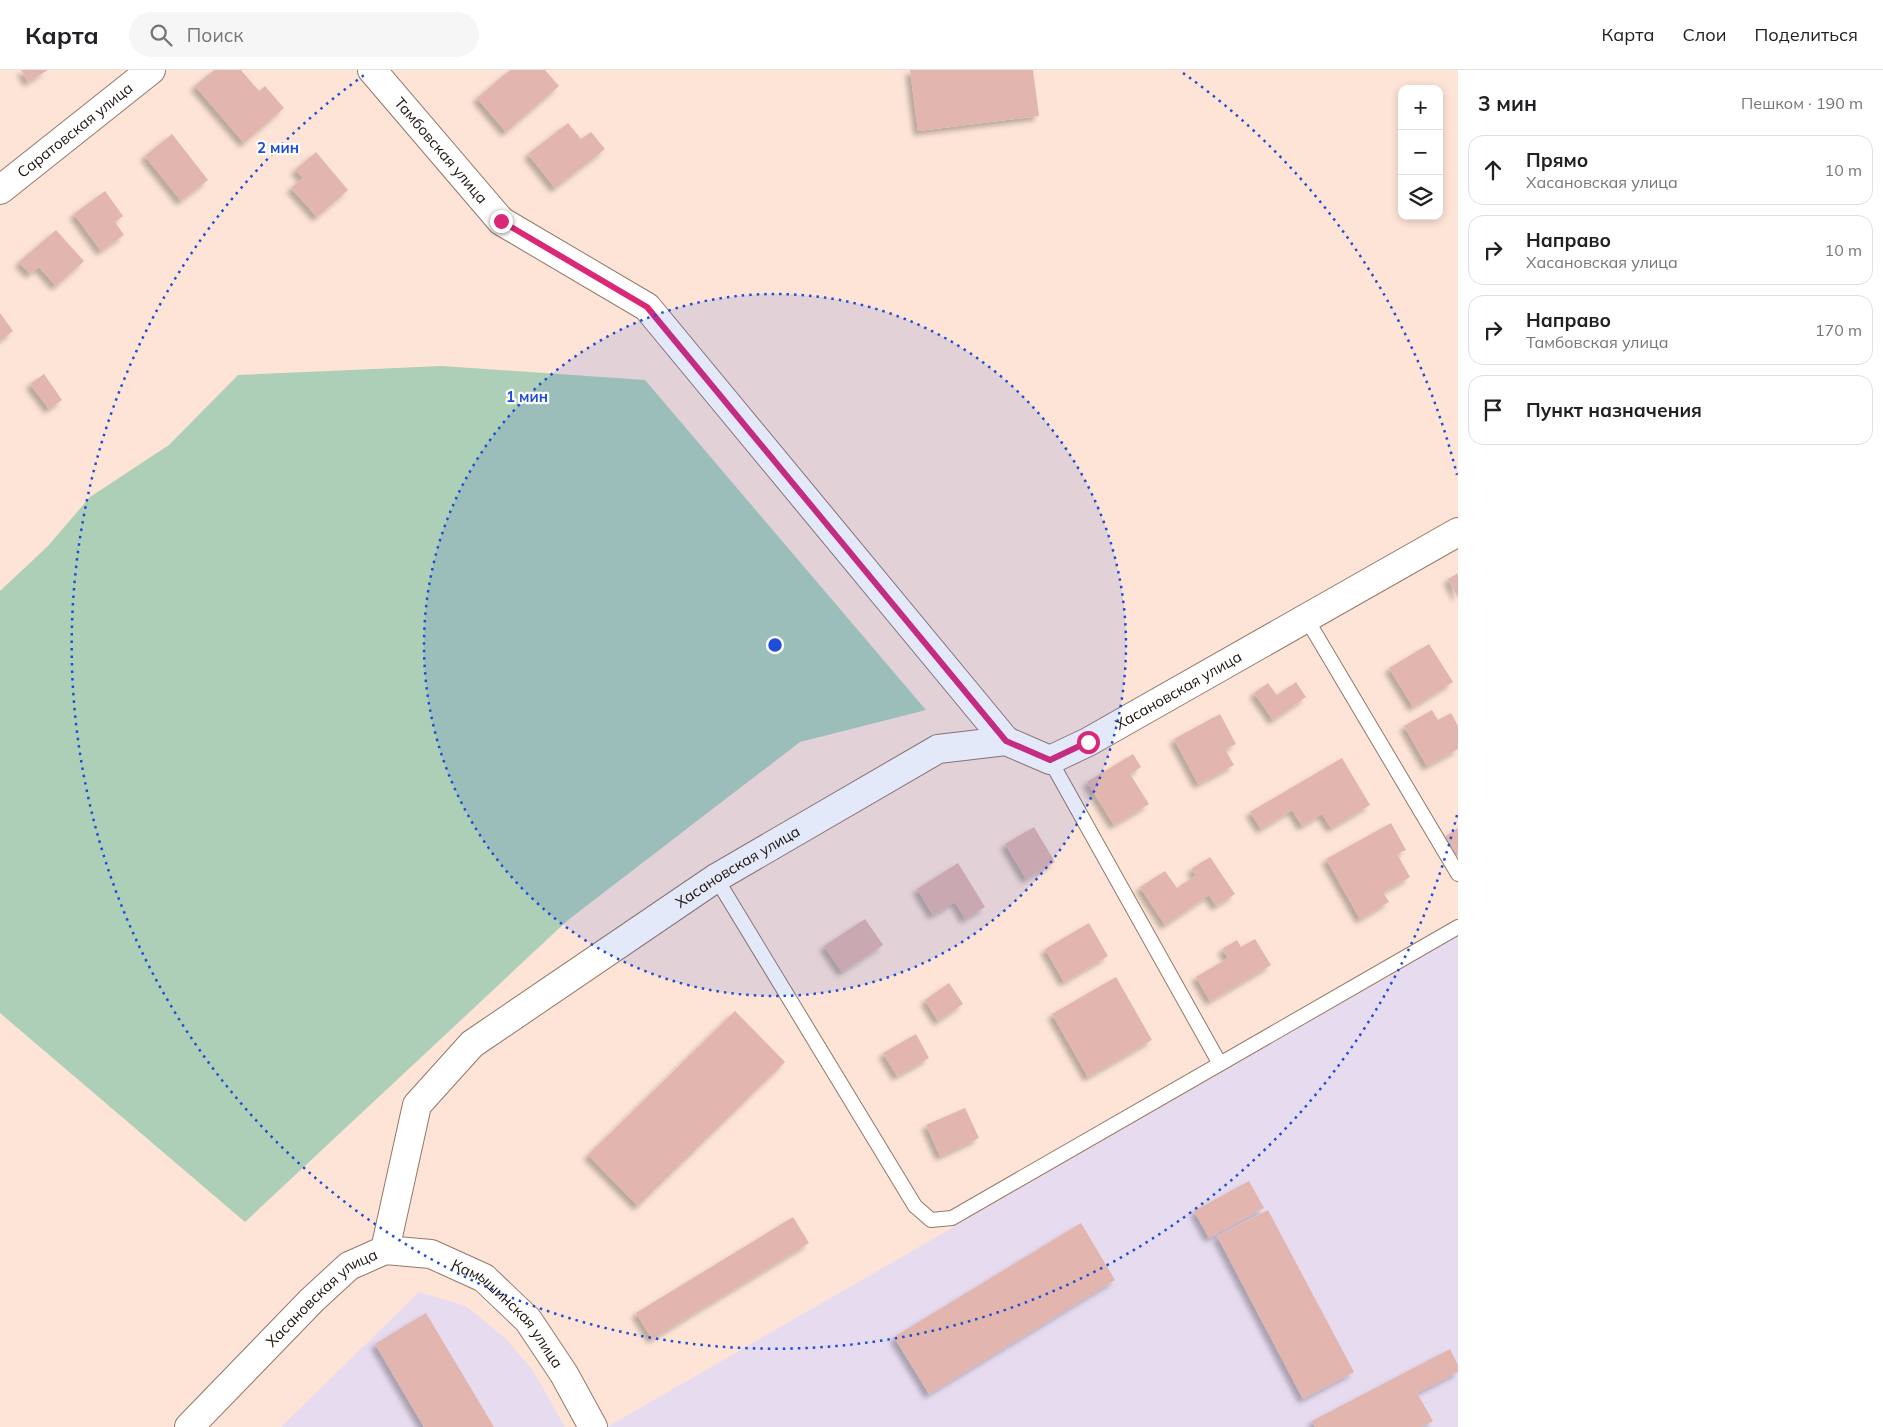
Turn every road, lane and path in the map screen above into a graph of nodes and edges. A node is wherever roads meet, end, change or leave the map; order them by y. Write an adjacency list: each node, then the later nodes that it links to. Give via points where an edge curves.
1 (151, 70): 3 (street, Саратовская улица)
2 (372, 70): 6 (street, Тамбовская улица, via 501,221 647,307)
3 (0, 190)
4 (1458, 532): 5 (street, Хасановская улица)
5 (1306, 618): 7 (street, Хасановская улица, via 1088,742); 8 (lane)
6 (1006, 741): 7 (street); 9 (street, Хасановская улица, via 938,749)
7 (1050, 760): 11 (lane)
8 (1458, 874)
9 (716, 878): 11 (lane, via 915,1206 931,1220 952,1218); 12 (street, Хасановская улица, via 472,1044 417,1105)
10 (1458, 927): 11 (lane)
11 (1220, 1064)
12 (385, 1250): 13 (street, Хасановская улица, via 349,1266); 14 (street, Камышинская улица, via 431,1254 484,1278 528,1320 564,1374)
13 (189, 1427)
14 (593, 1427)

